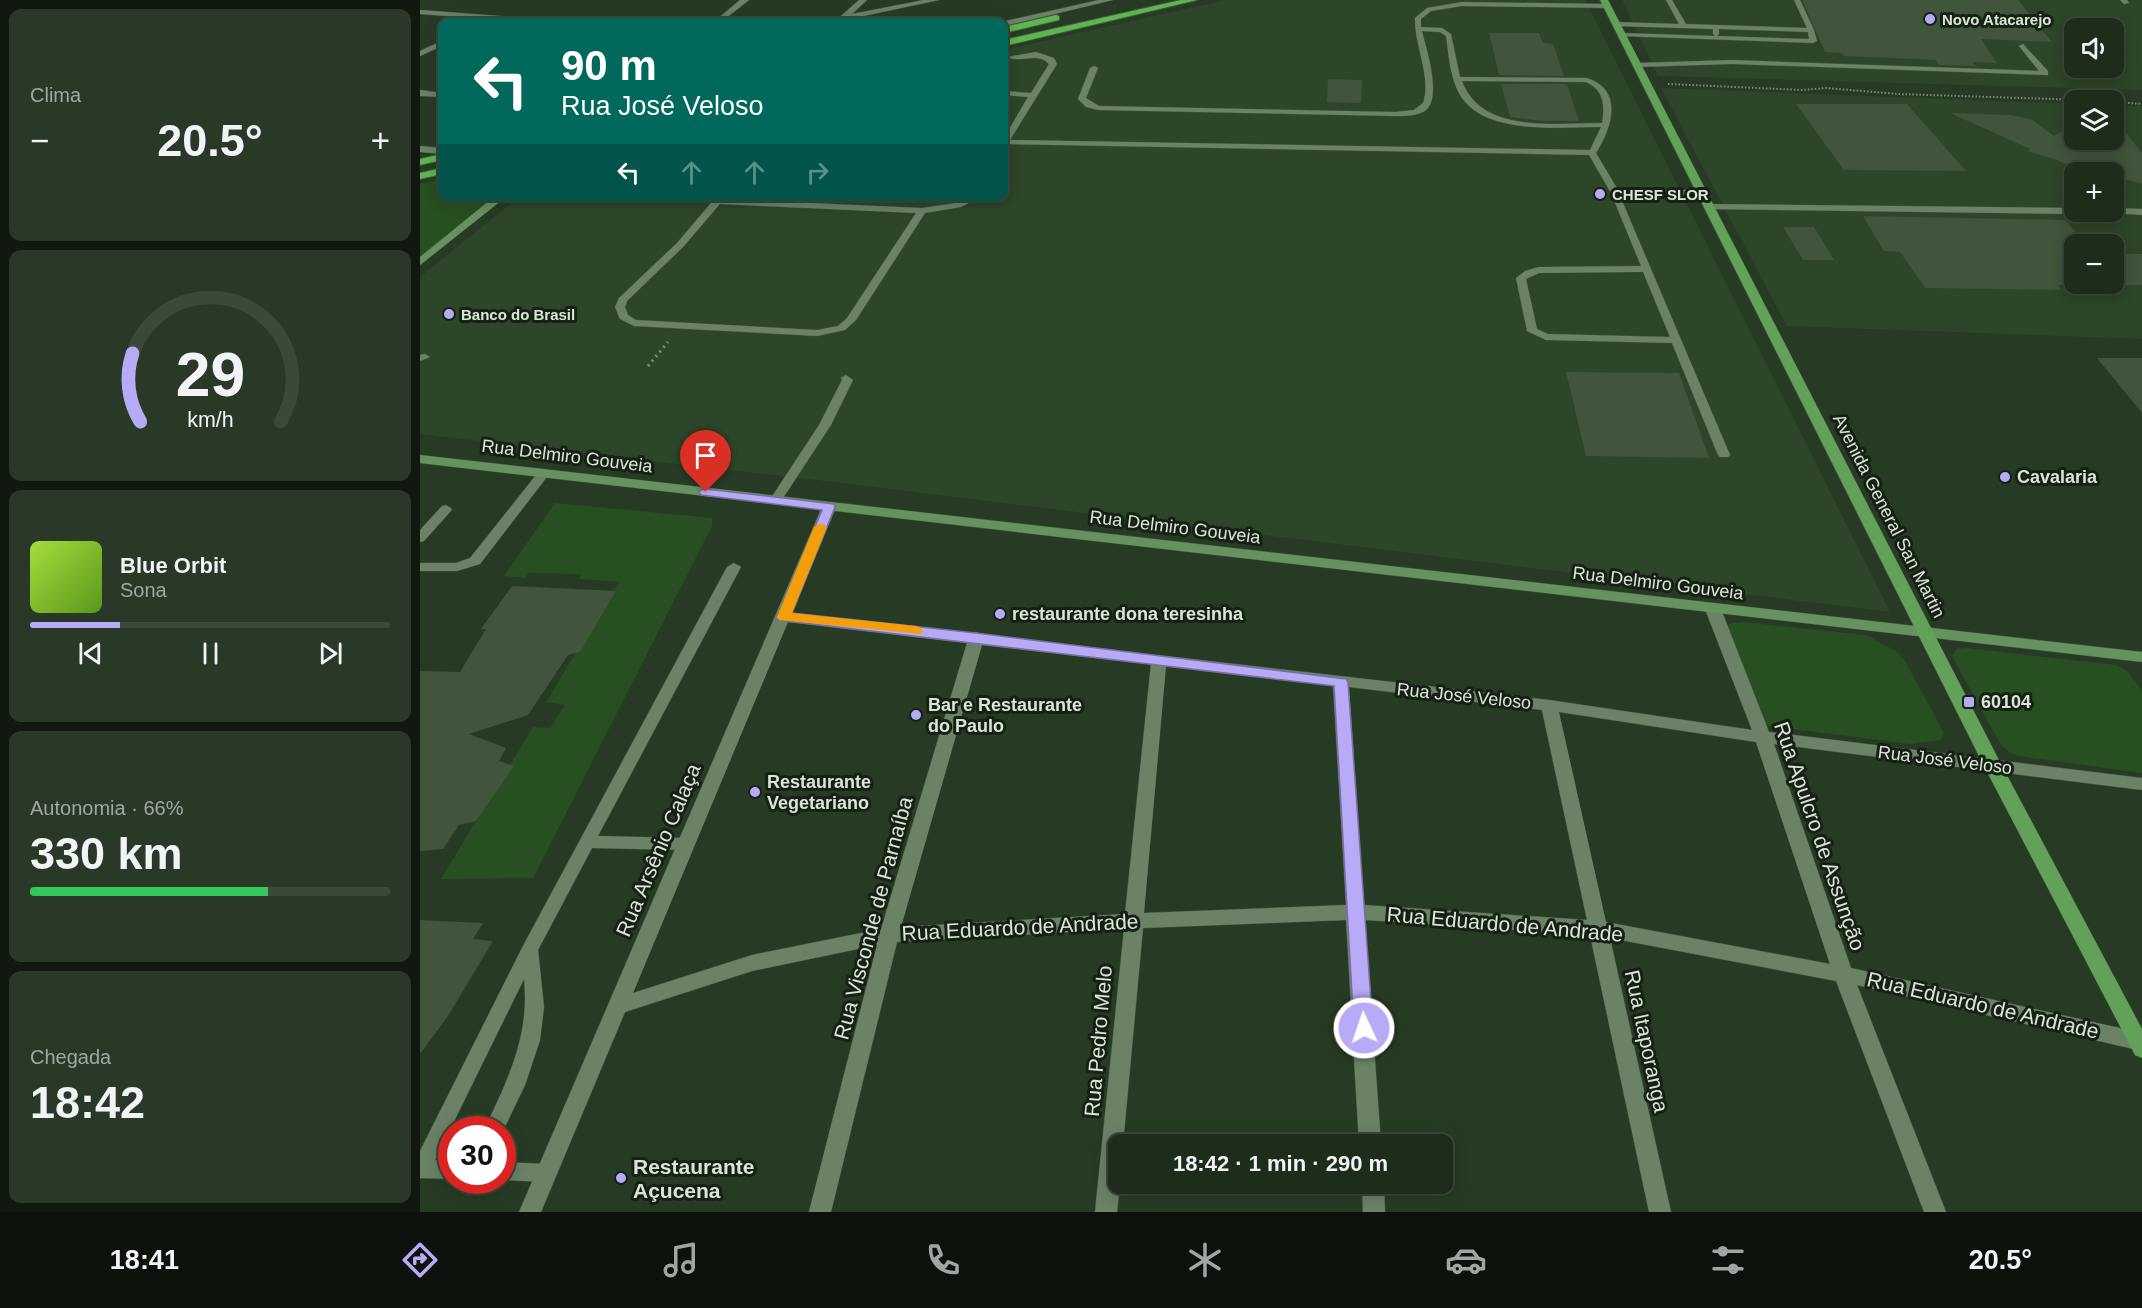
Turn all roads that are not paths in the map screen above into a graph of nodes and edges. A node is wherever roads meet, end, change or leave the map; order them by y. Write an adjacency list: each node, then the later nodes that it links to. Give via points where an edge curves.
1 (745, 0): 11 (street)
2 (863, 0): 12 (street)
3 (935, 0): 13 (street)
4 (1193, 0): 21 (highway)
5 (1669, 0): 15 (lane)
6 (1797, 0): 19 (lane)
7 (1112, 2): 14 (street); 16 (highway)
8 (1605, 3): 17 (lane, via 1445,5 1421,13); 18 (main road, Avenida General San Martin)
9 (420, 12): 10 (street)
10 (496, 18)
11 (722, 18)
12 (843, 18)
13 (850, 18)
14 (1008, 23)
15 (1684, 26): 18 (lane); 20 (lane)
16 (1008, 29)
17 (1418, 29): 27 (lane, via 1430,89 1429,103 1422,109 1395,114 1098,108 1082,99); 28 (lane, via 1448,33)
18 (1619, 29): 20 (lane); 26 (main road, Avenida General San Martin)
19 (1811, 30): 20 (lane); 20 (lane, via 1813,41)
20 (1716, 33)
21 (1008, 42)
22 (438, 45): 24 (street)
23 (2023, 46): 26 (lane, via 2045,73 1732,62)
24 (420, 54)
25 (1011, 57): 31 (lane, via 1036,54 1051,60 1053,64)
26 (1637, 65): 43 (main road, Avenida General San Martin)
27 (1094, 68)
28 (1457, 79): 33 (lane, via 1471,106 1496,120); 33 (lane, via 1593,81 1606,97)
29 (420, 93): 32 (street)
30 (1008, 93): 31 (lane)
31 (1033, 94): 34 (lane)
32 (438, 95)
33 (1605, 125): 38 (lane, via 1603,139)
34 (1008, 137)
35 (1008, 144): 38 (lane)
36 (420, 149): 37 (street)
37 (438, 151)
38 (1592, 153): 44 (lane)
39 (438, 158): 40 (highway)
40 (420, 162)
41 (438, 172): 42 (highway)
42 (420, 176)
43 (1702, 192): 44 (lane); 49 (main road, Avenida General San Martin)
44 (1615, 193): 55 (lane)
45 (496, 201): 54 (street)
46 (718, 201): 50 (lane, via 623,300 620,307 624,317 634,323 818,333 841,328 851,320)
47 (754, 201): 50 (lane)
48 (967, 201): 50 (lane)
49 (1710, 207): 51 (lane); 69 (main road, Avenida General San Martin)
50 (922, 211)
51 (2064, 211)
52 (2124, 211): 53 (lane)
53 (2142, 212)
54 (420, 262)
55 (1645, 269): 56 (lane); 56 (lane, via 1528,273 1521,278 1532,331 1546,337)
56 (1675, 340): 58 (lane)
57 (846, 378): 61 (lane, via 825,425)
58 (1724, 455)
59 (420, 459): 60 (street, Rua Delmiro Gouveia)
60 (544, 473): 61 (street, Rua Delmiro Gouveia); 65 (lane, via 475,561 457,567)
61 (775, 501): 62 (street, Rua Delmiro Gouveia)
62 (829, 507): 67 (street, Rua Delmiro Gouveia); 68 (street, Rua Arsênio Calaça)
63 (446, 509): 64 (lane)
64 (420, 538)
65 (420, 567)
66 (734, 567): 78 (lane)
67 (1713, 609): 69 (street, Rua Delmiro Gouveia); 75 (street, Rua Apulcro de Assunção)
68 (784, 617): 70 (street, Rua José Veloso); 79 (street, Rua Arsênio Calaça)
69 (1925, 633): 71 (street, Rua Delmiro Gouveia); 76 (main road, Avenida General San Martin)
70 (976, 637): 72 (street, Rua José Veloso); 83 (street, Rua Visconde de Parnaíba)
71 (2142, 657)
72 (1159, 660): 73 (street, Rua José Veloso); 81 (street, Rua Pedro Melo)
73 (1341, 682): 74 (street, Rua José Veloso); 80 (street)
74 (1549, 705): 75 (street, Rua José Veloso); 82 (street, Rua Itaporanga)
75 (1763, 737): 76 (street, Rua José Veloso); 85 (street, Rua Apulcro de Assunção)
76 (1993, 766): 77 (street, Rua José Veloso); 87 (main road, Avenida General San Martin)
77 (2142, 784)
78 (587, 842): 79 (lane); 84 (lane)
79 (686, 844): 86 (street, Rua Arsênio Calaça)
80 (1357, 912): 81 (street, Rua Eduardo de Andrade); 82 (street, Rua Eduardo de Andrade); 89 (street)
81 (1133, 921): 83 (street, Rua Eduardo de Andrade); 97 (street, Rua Pedro Melo)
82 (1597, 927): 85 (street, Rua Eduardo de Andrade); 99 (street, Rua Itaporanga)
83 (889, 935): 86 (street, Rua Eduardo de Andrade, via 752,963); 96 (street, Rua Visconde de Parnaíba)
84 (530, 949): 88 (lane, via 535,1006 531,1038 522,1073); 90 (lane)
85 (1843, 974): 87 (street, Rua Eduardo de Andrade); 100 (street, Rua Apulcro de Assunção)
86 (615, 1007): 93 (street, Rua Arsênio Calaça)
87 (2140, 1044)
88 (502, 1116)
89 (1369, 1134)
90 (421, 1169): 91 (lane)
91 (438, 1170)
92 (516, 1172): 93 (lane)
93 (546, 1173): 95 (street, Rua Arsênio Calaça)
94 (1373, 1194): 98 (street)
95 (530, 1212)
96 (820, 1212)
97 (1106, 1212)
98 (1374, 1212)
99 (1660, 1212)
100 (1935, 1212)

